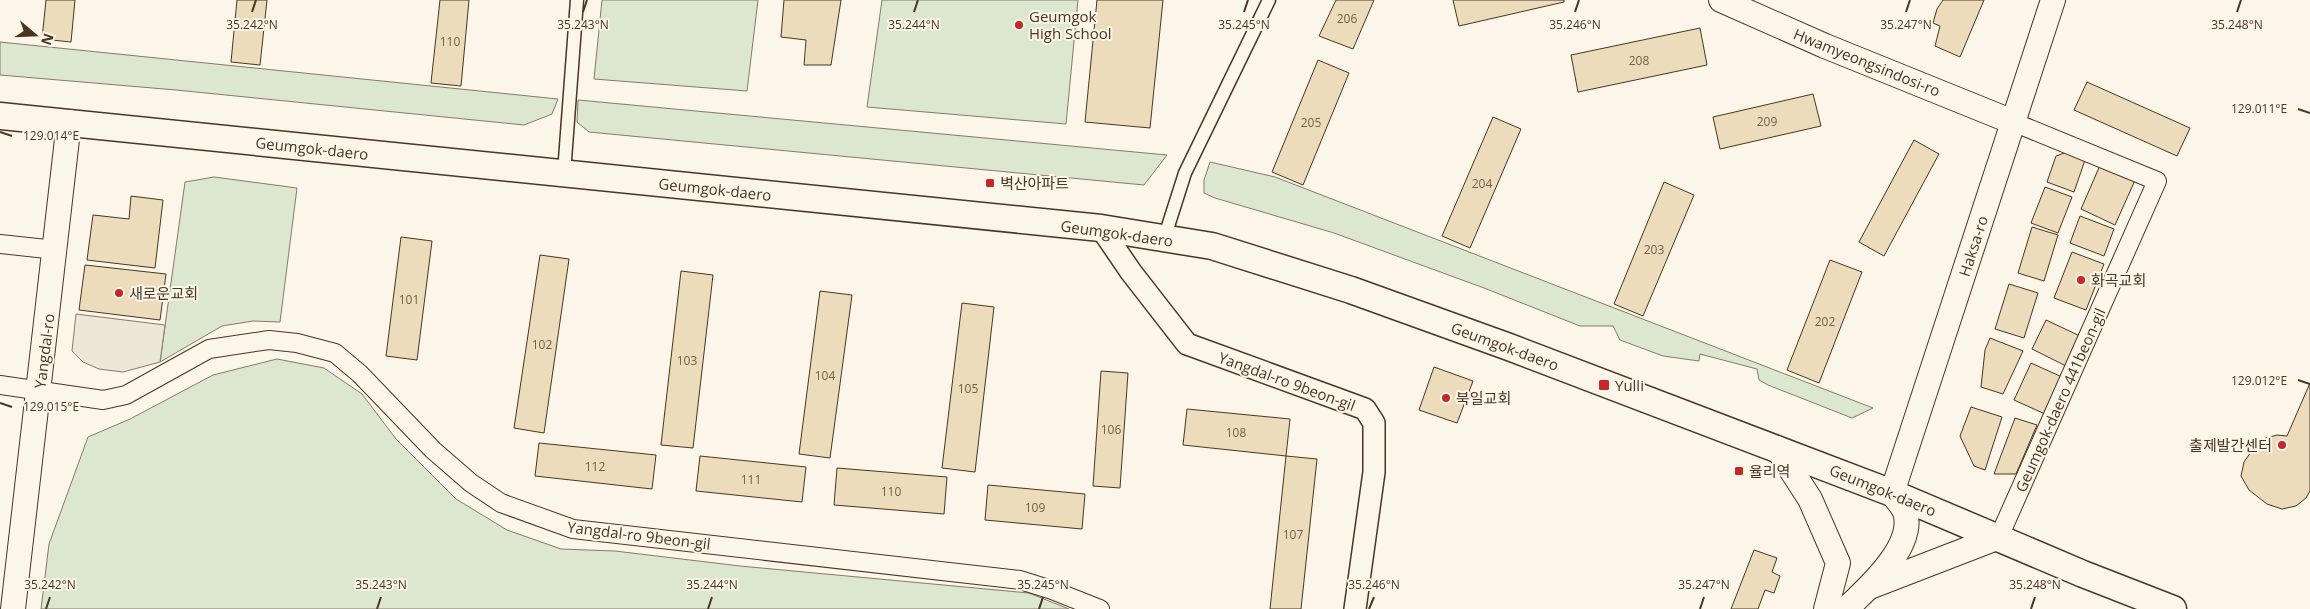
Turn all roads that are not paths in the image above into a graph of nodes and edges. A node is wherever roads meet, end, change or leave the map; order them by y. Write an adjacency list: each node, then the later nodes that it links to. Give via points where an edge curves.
1 (577, 0): 8 (street)
2 (1269, 0): 10 (street)
3 (1721, 0): 7 (main road, Hwamyeongsindosi-ro, via 1824,46)
4 (2054, 0): 7 (main road, Haksa-ro)
5 (0, 116): 6 (main road, Geumgok-daero)
6 (69, 122): 8 (main road, Geumgok-daero); 12 (main road, Yangdal-ro)
7 (2013, 122): 17 (main road, Haksa-ro); 18 (street, Geumgok-daero 441beon-gil, via 2156,181)
8 (564, 174): 9 (main road, Geumgok-daero)
9 (1101, 228): 10 (main road, Geumgok-daero); 13 (street, Yangdal-ro 9beon-gil)
10 (1152, 237): 13 (street); 16 (main road, Geumgok-daero, via 1212,246 1351,290)
11 (0, 244): 12 (street)
12 (56, 250): 15 (main road, Yangdal-ro)
13 (1131, 272): 23 (street, Yangdal-ro 9beon-gil, via 1187,344 1366,409 1374,423 1374,472)
14 (0, 385): 15 (street, Yangdal-ro 9beon-gil)
15 (39, 391): 21 (main road, Yangdal-ro); 22 (street, Yangdal-ro 9beon-gil, via 103,400 126,395 209,349 270,340 297,343 335,353 471,483 501,503 533,516 574,529 1020,580)
16 (1777, 448): 17 (main road, Geumgok-daero); 19 (main road, via 1810,499)
17 (1892, 493): 18 (main road, Geumgok-daero); 20 (main road, via 1904,511 1906,527 1897,550)
18 (1999, 537): 20 (main road); 26 (main road, Geumgok-daero)
19 (1838, 563): 20 (main road, via 1846,578 1854,583); 24 (main road)
20 (1874, 582): 25 (main road)
21 (13, 609)
22 (1100, 609)
23 (1355, 609)
24 (1826, 609)
25 (1846, 609)
26 (2173, 609)

